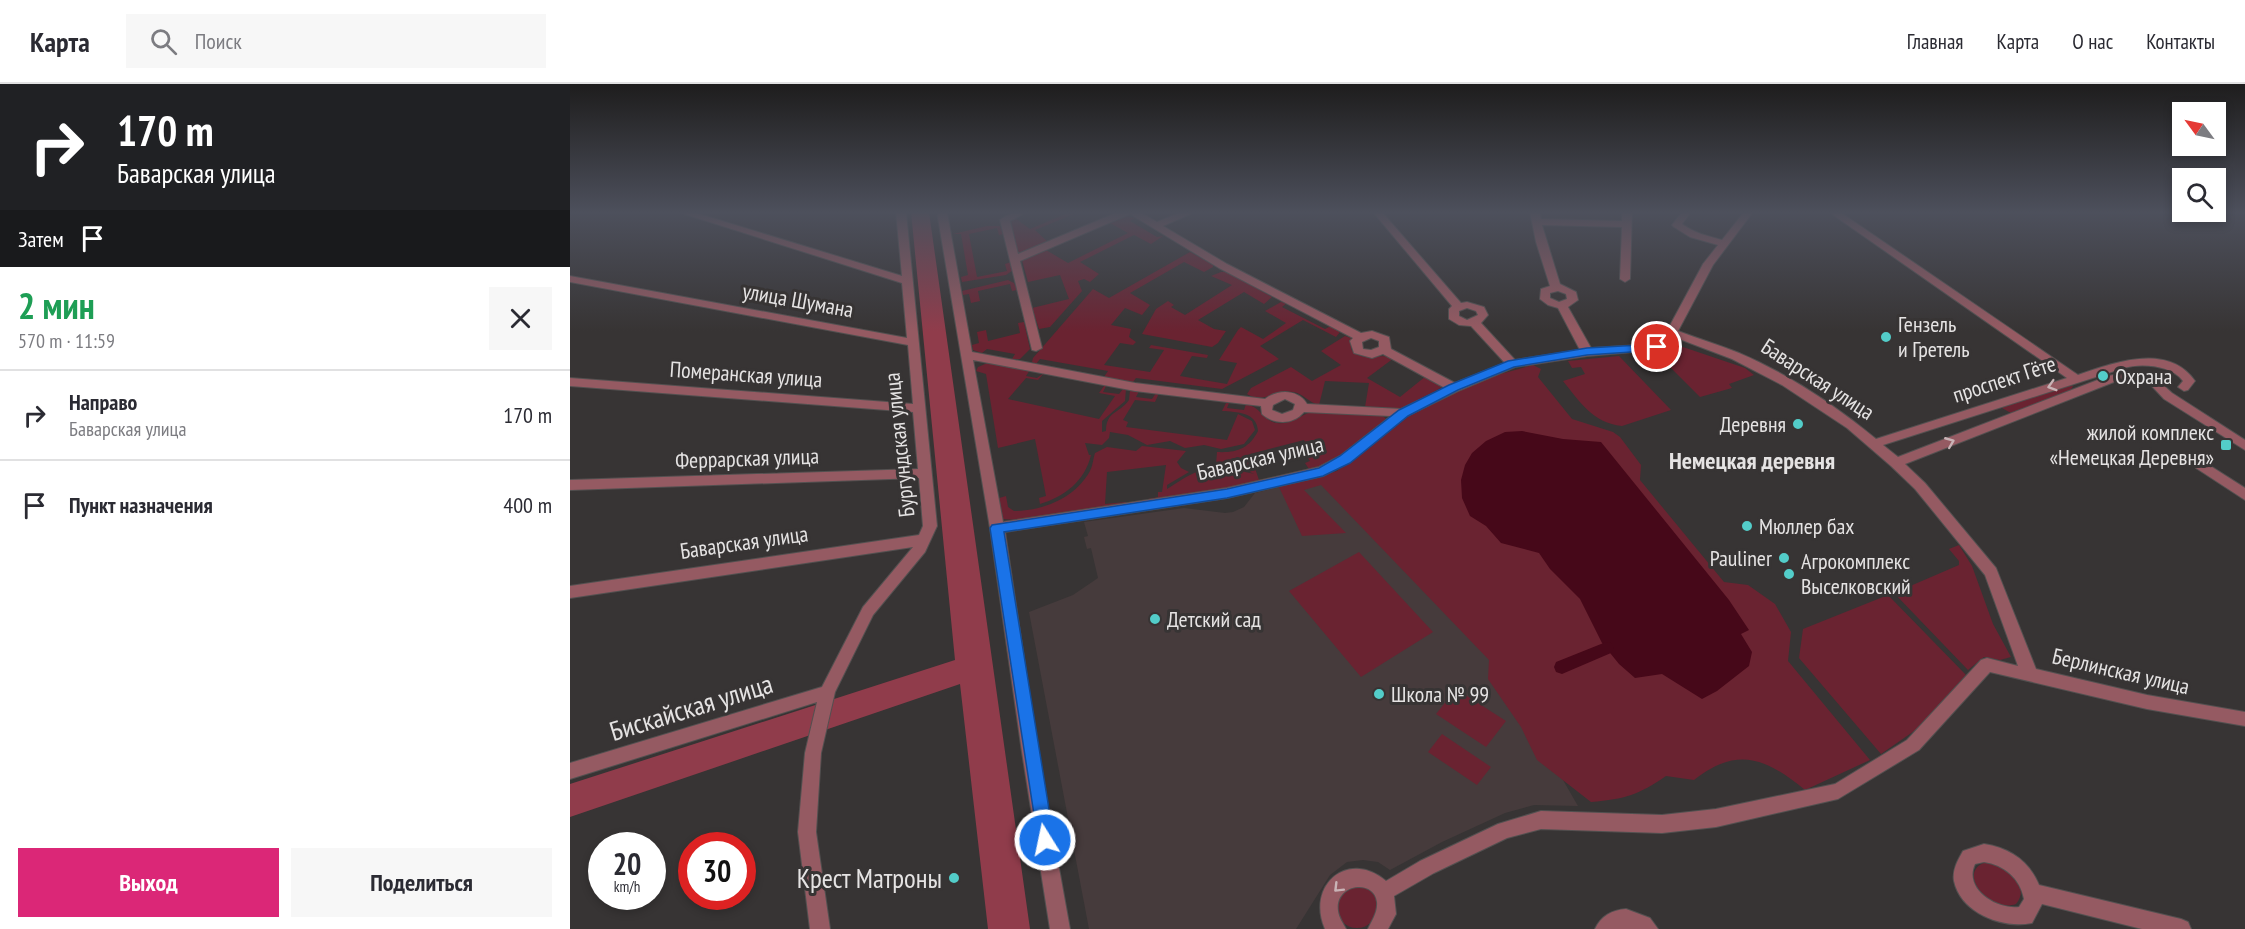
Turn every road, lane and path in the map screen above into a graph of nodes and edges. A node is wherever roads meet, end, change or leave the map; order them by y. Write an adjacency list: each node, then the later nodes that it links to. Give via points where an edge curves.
1 (810, 251): 15 (street)
2 (904, 251): 15 (street, Бургундская улица)
3 (949, 251): 24 (street)
4 (1012, 251): 12 (street)
5 (1034, 251): 12 (street)
6 (1198, 251): 19 (street)
7 (1411, 251): 26 (street, via 1458,306 1480,309 1483,315 1474,322)
8 (1544, 251): 16 (street)
9 (1626, 251): 14 (street)
10 (1717, 251): 18 (street)
11 (1890, 251): 27 (street)
12 (1014, 260): 21 (street)
13 (570, 279): 20 (street, улица Шумана)
14 (1625, 279)
15 (906, 281): 20 (street, Бургундская улица)
16 (1556, 288): 17 (street, via 1573,294 1573,300); 17 (street, via 1547,290 1544,297)
17 (1562, 305): 23 (street)
18 (1672, 333): 23 (street, Баварская улица, via 1657,347); 37 (street, Баварская улица, via 1764,370)
19 (1360, 337): 22 (street, via 1382,337 1387,342); 22 (street, via 1355,345 1362,353)
20 (912, 342): 33 (street, Бургундская улица)
21 (1036, 348)
22 (1384, 350): 31 (street)
23 (1587, 352): 26 (street, Баварская улица)
24 (967, 355): 32 (street, via 1135,387); 44 (street)
25 (2150, 363): 27 (street, проспект Гёте, via 2120,365); 28 (street, via 2142,367); 30 (street, via 2170,366)
26 (1512, 364): 31 (street, Баварская улица)
27 (2076, 379): 37 (street, проспект Гёте, one-way to 37)
28 (2149, 379): 30 (street, проспект Гёте, via 2171,388); 35 (street); 39 (street, проспект Гёте, one-way to 28, via 2112,379)
29 (570, 382): 33 (street, Померанская улица)
30 (2186, 382): 35 (street)
31 (1454, 388): 36 (street, Баварская улица)
32 (1267, 403): 34 (street, via 1280,396 1291,396 1299,401); 34 (street, via 1266,411 1278,418 1289,417)
33 (918, 408): 41 (street, Бургундская улица)
34 (1300, 408): 36 (street)
35 (2189, 410): 38 (street)
36 (1403, 413): 44 (street, Баварская улица, via 1345,459 1323,471 1227,494)
37 (1874, 444): 39 (street, Баварская улица)
38 (2245, 446)
39 (1896, 463): 47 (street, Баварская улица, via 1991,572)
40 (2201, 465): 43 (street)
41 (924, 473): 42 (street, Феррарская улица); 45 (street, Бургундская улица, via 930,526)
42 (570, 485)
43 (2245, 495)
44 (997, 528): 55 (street)
45 (924, 540): 46 (street, Баварская улица); 48 (street, Бургундская улица, via 868,611)
46 (570, 592)
47 (2029, 673): 49 (street, Берлинская улица, via 2147,702); 51 (street, Берлинская улица, via 1987,664 1913,745 1838,791 1716,819 1662,824 1541,820 1504,830)
48 (827, 692): 50 (street, Бискайская улица); 54 (street, Бургундская улица, via 813,753 807,832)
49 (2245, 719)
50 (570, 771)
51 (1384, 892): 53 (street, one-way to 53, via 1373,880 1365,878 1342,882 1328,903); 56 (street, via 1387,911)
52 (2033, 893): 59 (street)
53 (1334, 928)
54 (820, 929)
55 (1060, 929)
56 (1378, 929)
57 (1605, 929): 58 (street, via 1624,918)
58 (1648, 929)
59 (2181, 929)

